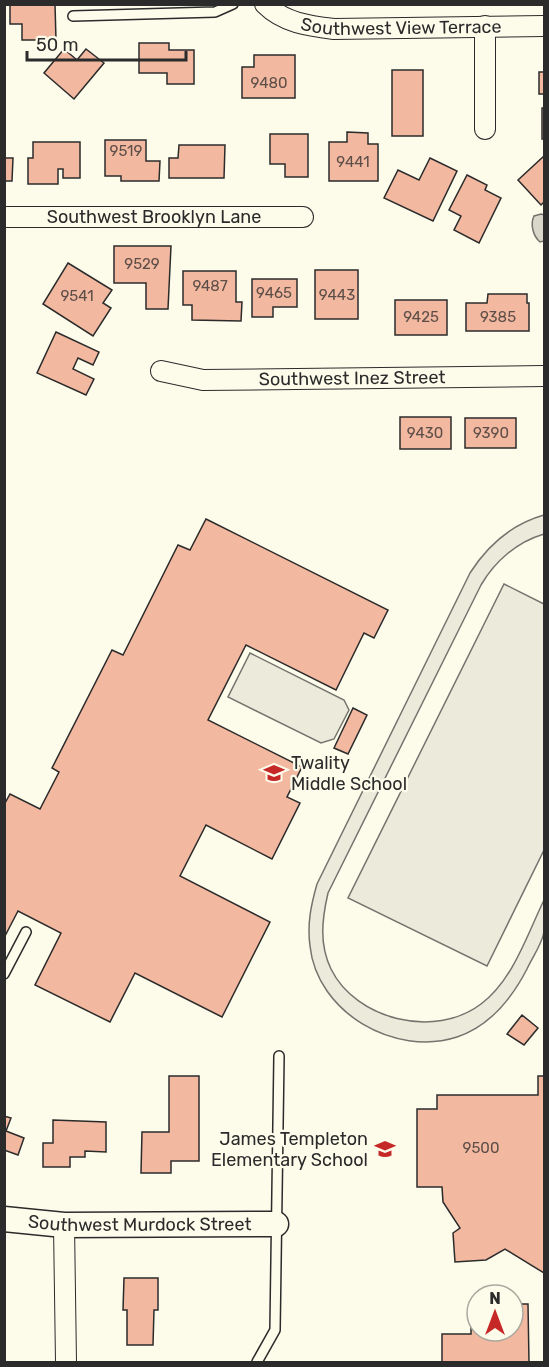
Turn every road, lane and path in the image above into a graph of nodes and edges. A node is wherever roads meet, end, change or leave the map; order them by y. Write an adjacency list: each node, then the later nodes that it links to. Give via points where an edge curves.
1 (115, 4): 4 (lane)
2 (233, 4): 4 (lane, via 215,12)
3 (265, 4): 6 (street, Southwest View Terrace, via 305,26 334,29)
4 (115, 15): 5 (lane)
5 (73, 16)
6 (485, 26): 7 (street, Southwest View Terrace); 8 (street)
7 (544, 26)
8 (484, 129)
9 (4, 217): 10 (street, Southwest Brooklyn Lane)
10 (303, 217)
11 (161, 371): 12 (street, Southwest Inez Street, via 203,380)
12 (544, 375)
13 (26, 932): 14 (lane)
14 (4, 974)
15 (279, 1056): 17 (lane)
16 (4, 1219): 18 (street, Southwest Murdock Street)
17 (276, 1224): 18 (street, Southwest Murdock Street); 20 (lane, via 275,1330)
18 (64, 1225): 19 (street)
19 (66, 1362)
20 (257, 1362)

